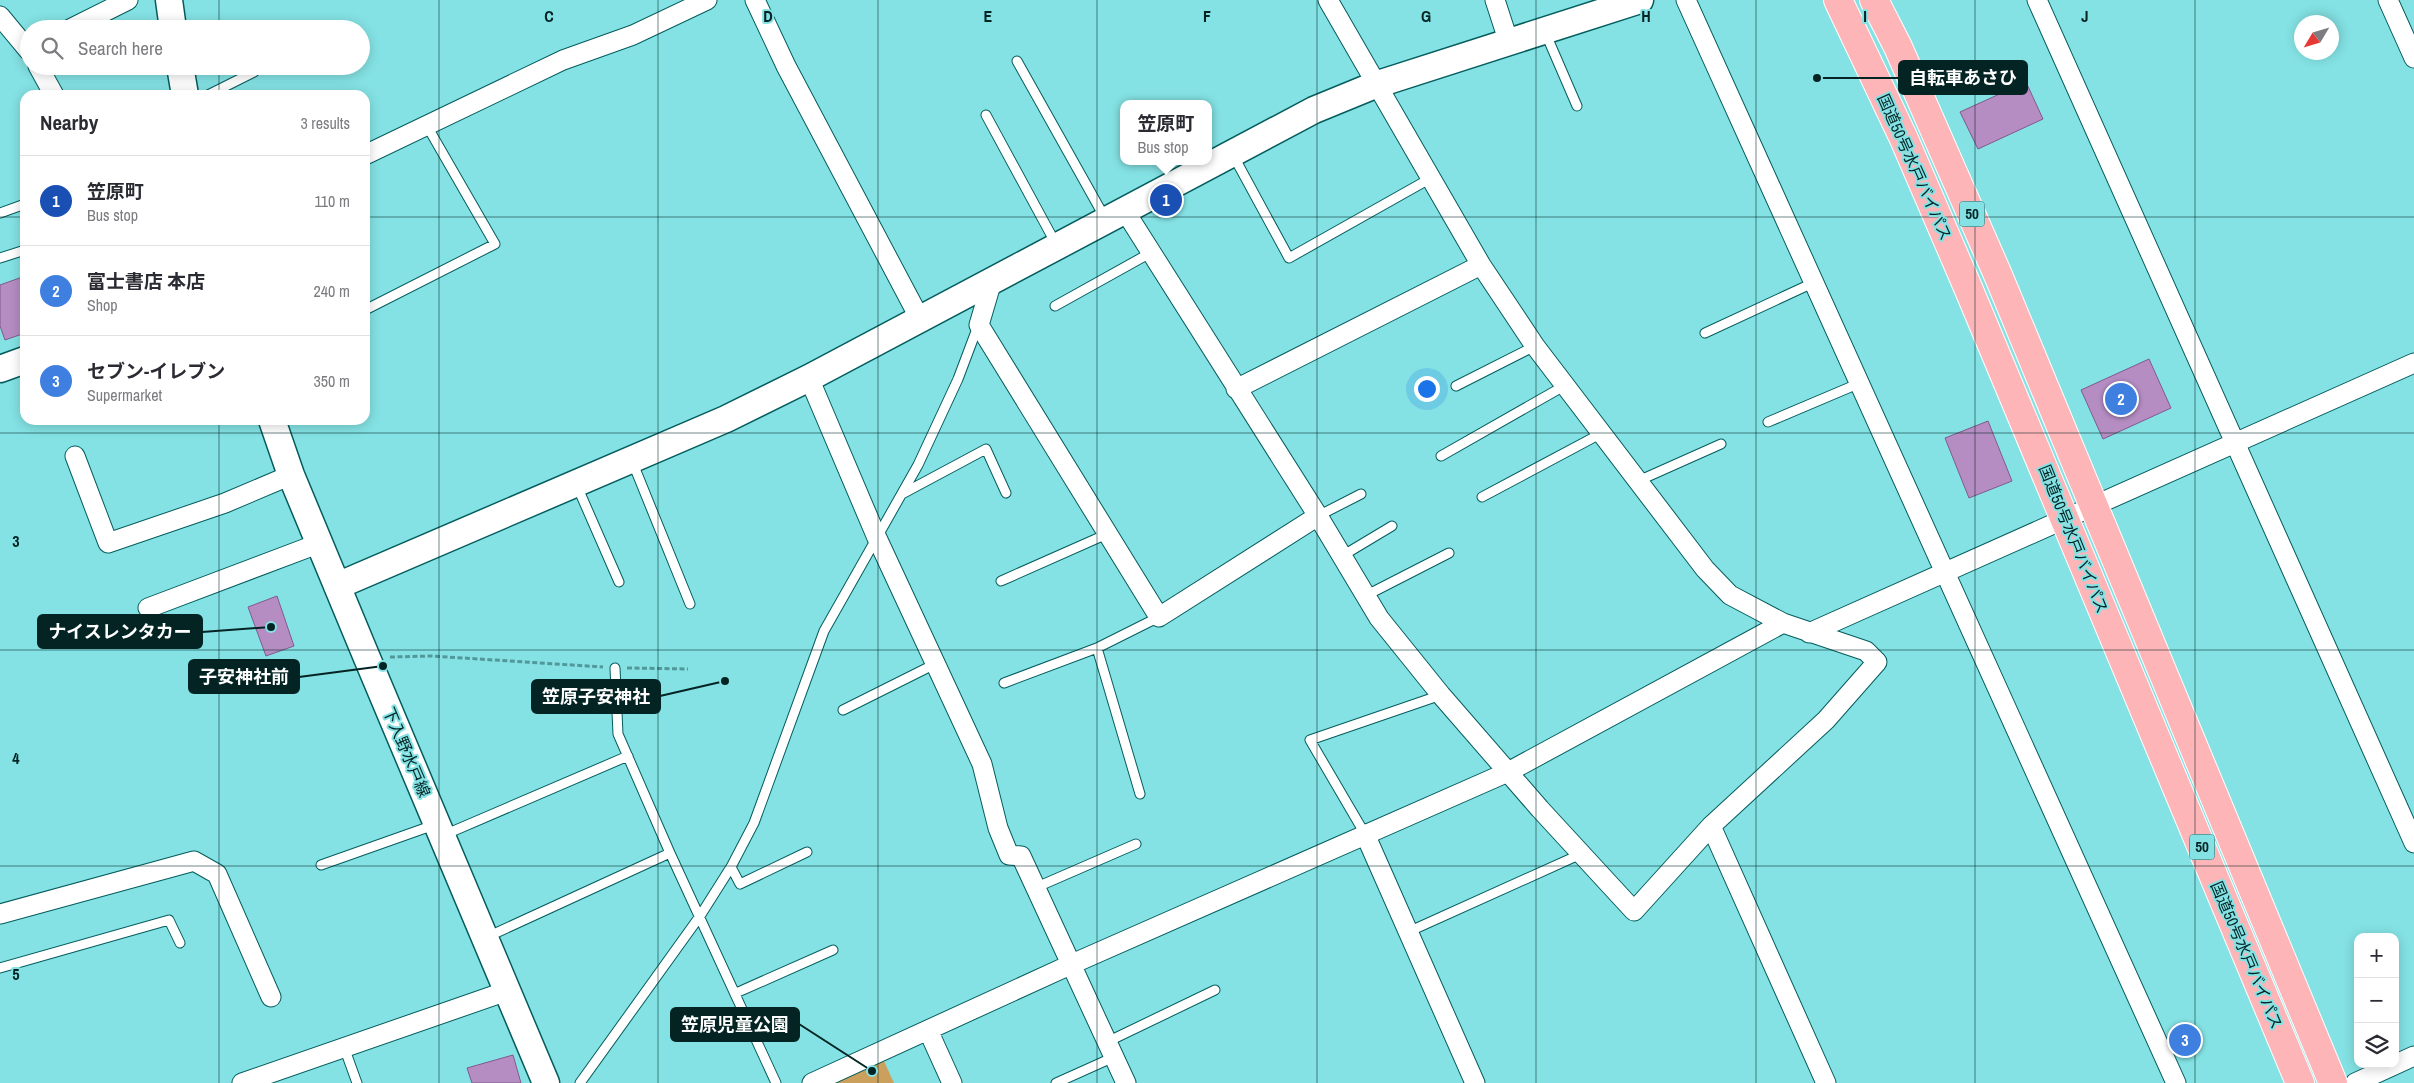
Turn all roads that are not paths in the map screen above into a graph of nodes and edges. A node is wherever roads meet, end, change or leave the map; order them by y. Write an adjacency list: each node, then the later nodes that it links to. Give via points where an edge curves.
1 (128, 0): 14 (street)
2 (169, 0): 15 (street)
3 (707, 0): 30 (street, via 633,36 563,60)
4 (755, 0): 48 (street, via 786,66)
5 (1328, 0): 24 (street)
6 (1495, 0): 18 (street)
7 (1640, 0): 16 (street)
8 (1686, 0): 45 (street)
9 (1838, 0): 77 (highway, 国道50号水戸バイパス / 50, via 1904,139)
10 (1874, 0): 75 (highway, 国道50号水戸バイパス / 50, via 1998,274)
11 (2037, 0): 63 (street)
12 (2388, 0): 19 (street)
13 (0, 16): 17 (street)
14 (88, 20)
15 (172, 20)
16 (1545, 32): 18 (street); 28 (lane)
17 (20, 40)
18 (1509, 43): 24 (street)
19 (2414, 58)
20 (1017, 61): 38 (lane)
21 (43, 75): 25 (street)
22 (182, 75): 26 (street)
23 (248, 75): 27 (lane)
24 (1375, 85): 31 (street, via 1314,110); 35 (street)
25 (51, 90)
26 (184, 90)
27 (218, 90)
28 (1577, 106)
29 (986, 115): 39 (lane)
30 (426, 126): 32 (street); 47 (lane, via 495,244)
31 (1232, 152): 33 (street); 35 (lane, via 1289,258)
32 (370, 153)
33 (1212, 163)
34 (1208, 165): 38 (street)
35 (1431, 178): 43 (street)
36 (20, 206): 37 (lane)
37 (0, 213)
38 (1116, 216): 39 (street); 41 (street)
39 (1058, 246): 44 (street)
40 (20, 252): 42 (lane)
41 (1152, 252): 46 (lane); 59 (street)
42 (0, 258)
43 (1481, 265): 51 (street); 59 (street)
44 (992, 281): 48 (street); 49 (street)
45 (1815, 282): 50 (lane); 56 (street)
46 (1054, 306)
47 (370, 307)
48 (920, 319): 55 (street)
49 (978, 325): 72 (lane, via 958,379); 79 (street)
50 (1705, 333)
51 (1535, 346): 57 (lane); 58 (street)
52 (20, 362): 54 (street)
53 (2414, 362): 63 (street)
54 (0, 369)
55 (810, 378): 67 (street, via 726,419); 80 (street)
56 (1861, 383): 60 (lane); 84 (street)
57 (1456, 386)
58 (1564, 386): 62 (street); 66 (lane)
59 (1236, 389): 76 (street)
60 (1768, 422)
61 (274, 425): 68 (street, 下入野水戸線)
62 (1602, 434): 69 (street); 74 (lane)
63 (2235, 442): 75 (street); 106 (street)
64 (1721, 444): 69 (lane)
65 (75, 456): 68 (street, via 108,543 225,503)
66 (1441, 456)
67 (631, 458): 70 (street); 89 (lane)
68 (292, 475): 81 (street, 下入野水戸線)
69 (1638, 481): 92 (street, via 1705,569 1730,595)
70 (575, 483): 86 (lane); 87 (street)
71 (1006, 493): 72 (lane, via 986,449)
72 (902, 494): 80 (lane)
73 (1361, 494): 76 (lane)
74 (1482, 497)
75 (2093, 505): 77 (street); 143 (highway, 国道50号水戸バイパス / 50)
76 (1318, 516): 83 (street); 91 (street)
77 (2066, 519): 84 (street); 142 (highway, 国道50号水戸バイパス / 50)
78 (1392, 526): 83 (lane)
79 (1107, 534): 85 (lane); 91 (street)
80 (877, 538): 95 (street); 112 (lane, via 824,631 754,823)
81 (320, 543): 87 (street, 下入野水戸線); 90 (street)
82 (1449, 553): 88 (lane)
83 (1342, 556): 88 (street)
84 (1946, 573): 93 (street); 141 (street)
85 (1001, 581)
86 (619, 582)
87 (337, 586): 104 (street, 下入野水戸線)
88 (1367, 595): 98 (street, via 1380,618)
89 (690, 604)
90 (148, 608)
91 (1159, 618): 94 (lane)
92 (1783, 624): 93 (street); 101 (street)
93 (1809, 633): 103 (street, via 1866,651 1877,662 1826,720)
94 (1097, 648): 97 (lane); 102 (lane)
95 (935, 664): 99 (lane); 113 (street, via 982,764 998,828 1009,855 1021,856)
96 (615, 668): 100 (lane, via 618,734)
97 (1004, 683)
98 (1441, 695): 101 (street); 105 (lane, via 1310,740)
99 (843, 710)
100 (628, 756): 104 (lane); 109 (lane)
101 (1508, 772): 105 (street); 110 (street)
102 (1140, 794)
103 (1711, 826): 110 (street, via 1634,911); 140 (street)
104 (439, 830): 111 (lane); 117 (street, 下入野水戸線)
105 (1365, 834): 116 (street); 120 (street)
106 (2414, 842)
107 (1136, 844): 113 (lane)
108 (807, 852): 112 (lane, via 740,884)
109 (670, 853): 115 (lane); 117 (lane)
110 (1581, 854): 116 (lane)
111 (321, 865)
112 (731, 867): 115 (lane)
113 (1037, 888): 120 (street)
114 (0, 914): 125 (street, via 194,862 217,874)
115 (700, 916): 124 (lane); 133 (lane)
116 (1408, 932): 139 (street)
117 (485, 938): 123 (street, 下入野水戸線)
118 (180, 944): 121 (lane, via 169,920)
119 (833, 950): 124 (lane)
120 (1072, 964): 126 (street); 128 (street)
121 (0, 968)
122 (1216, 990): 128 (lane)
123 (507, 991): 127 (street); 132 (street, 下入野水戸線)
124 (736, 993): 134 (lane)
125 (270, 997)
126 (928, 1030): 135 (street); 136 (street)
127 (344, 1047): 130 (street); 131 (lane)
128 (1111, 1050): 137 (lane); 138 (street)
129 (2414, 1056): 144 (street)
130 (242, 1083)
131 (357, 1083)
132 (546, 1083)
133 (580, 1083)
134 (776, 1083)
135 (812, 1083)
136 (952, 1083)
137 (1056, 1083)
138 (1126, 1083)
139 (1475, 1083)
140 (1826, 1083)
141 (2176, 1083)
142 (2300, 1083)
143 (2333, 1083)
144 (2355, 1083)

